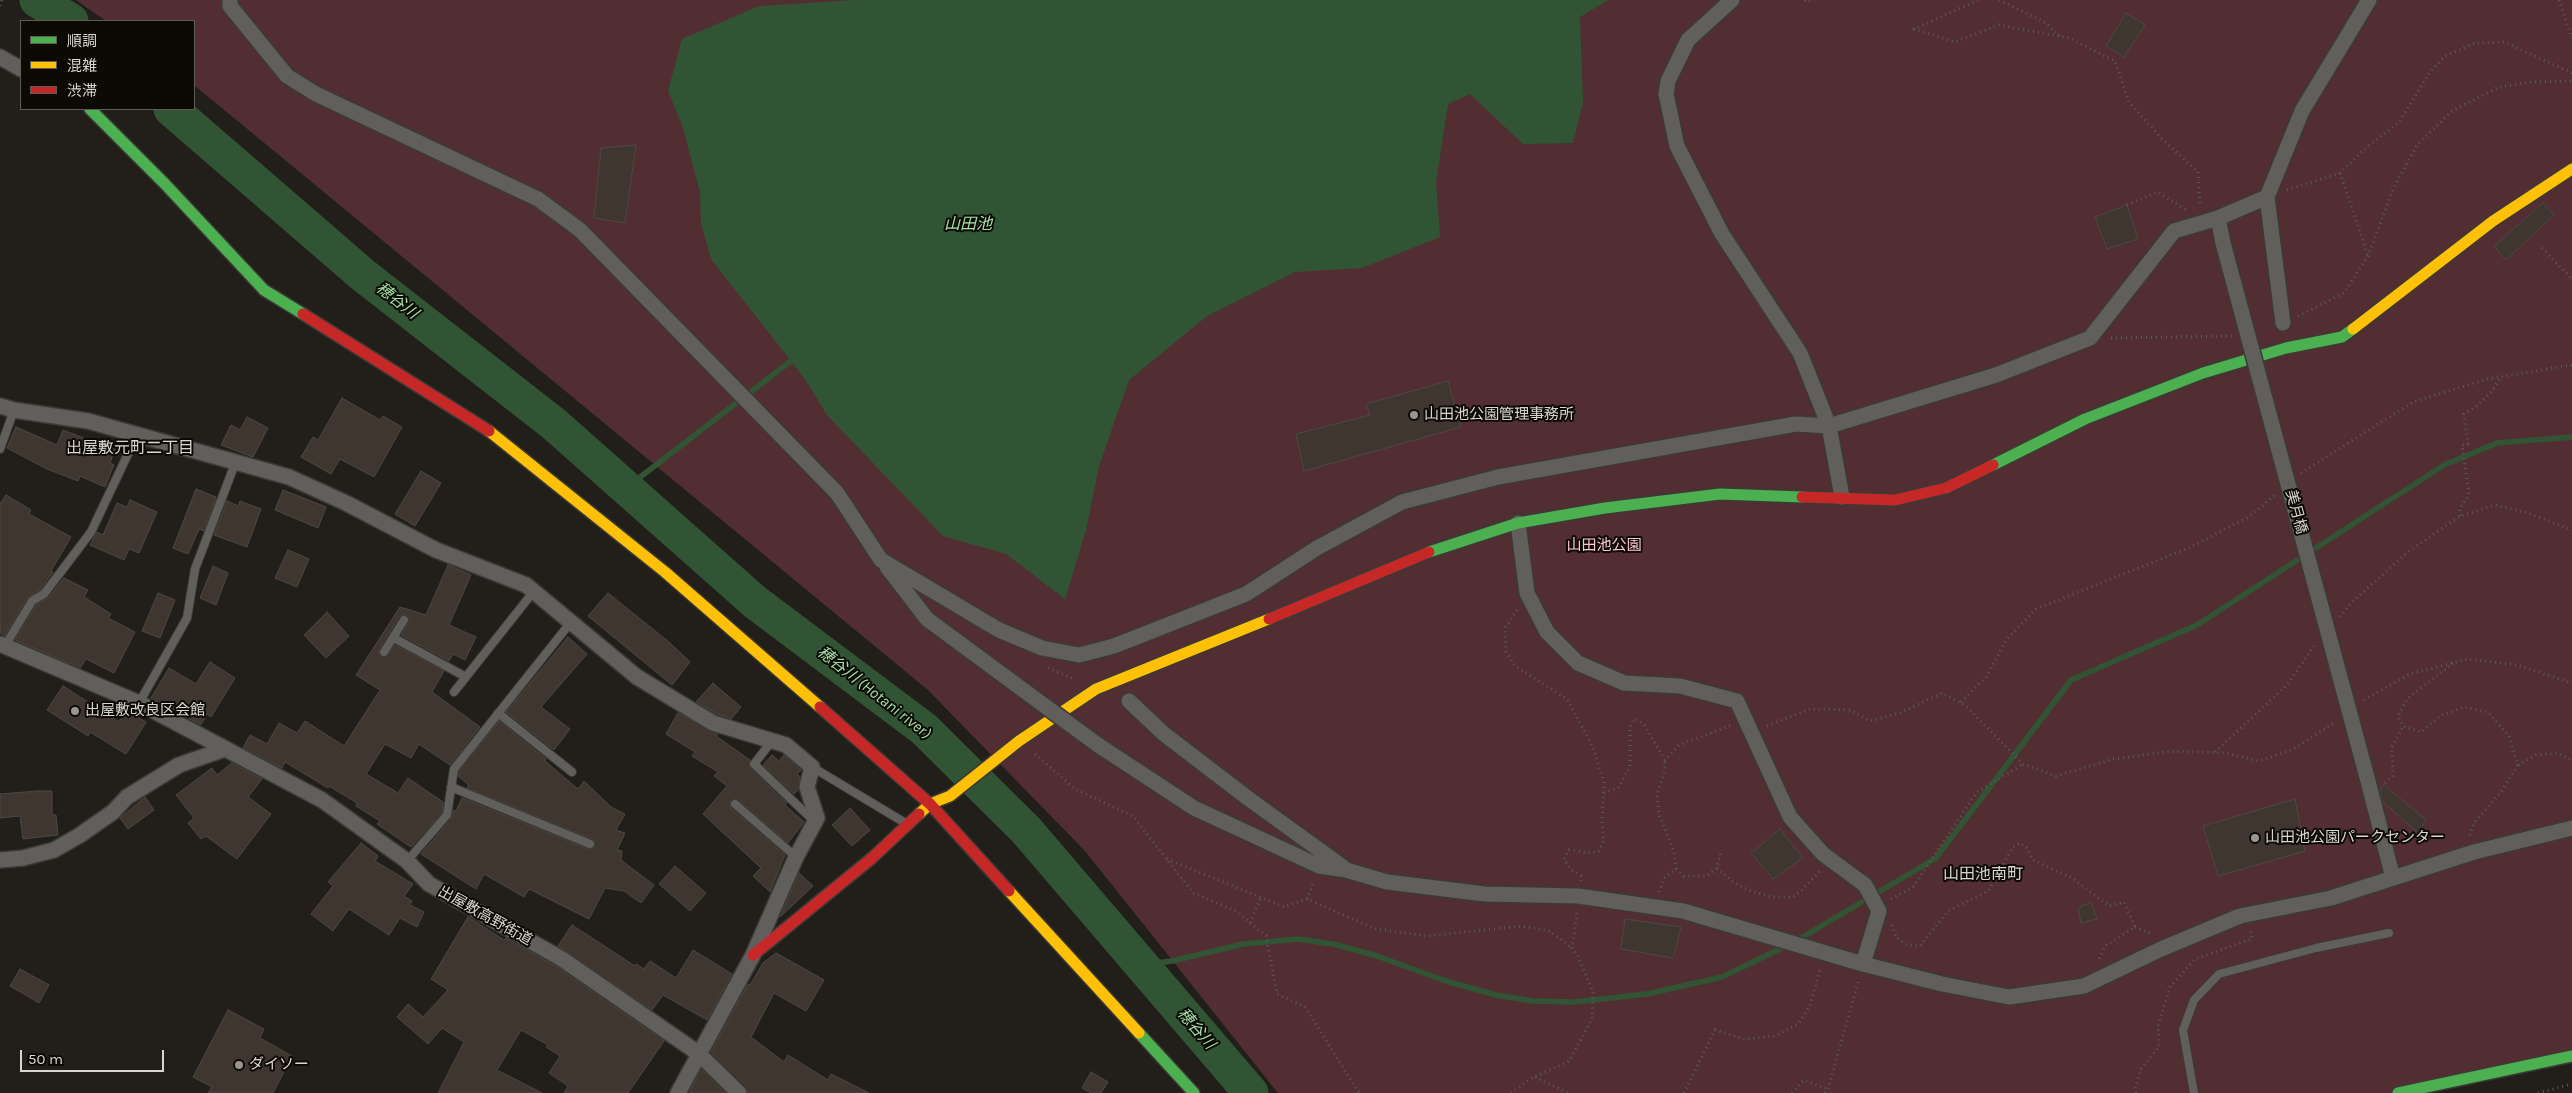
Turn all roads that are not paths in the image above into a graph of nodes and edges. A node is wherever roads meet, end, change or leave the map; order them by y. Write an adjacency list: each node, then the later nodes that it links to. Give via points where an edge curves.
1 (230, 0): 18 (street, via 230,6 287,76 316,94 538,199 580,230 837,493)
2 (1732, 0): 12 (street, via 1688,40 1668,81 1666,94 1677,146 1722,234 1800,353)
3 (2370, 0): 8 (street, via 2302,111)
4 (0, 57): 5 (street)
5 (20, 67)
6 (91, 110): 36 (street, via 264,290 488,430 686,590)
7 (2572, 169): 16 (street, via 2493,221 2418,282 2342,337 2286,348 2203,373 2085,419 1946,488 1895,500)
8 (2267, 197): 9 (street); 10 (street)
9 (2218, 218): 12 (street, via 2174,231 2090,338 1996,375); 45 (street, 美月橋, bridge)
10 (2283, 323)
11 (7, 408): 13 (street, via 88,421); 14 (lane)
12 (1829, 426): 16 (street); 18 (street, via 1796,424 1498,477 1402,502 1317,548 1246,594 1114,646 1079,655 1042,648 1000,630)
13 (137, 435): 15 (street); 23 (lane, via 91,532 44,594 32,601)
14 (0, 450)
15 (236, 461): 19 (street, via 289,477 436,550); 28 (lane, via 195,569 187,618)
16 (1842, 497): 17 (street, via 1720,494)
17 (1518, 523): 36 (street, via 1408,559 1096,689 1009,748 950,796); 48 (street, via 1527,593 1547,632 1578,663 1624,683 1680,686 1737,700 1790,817 1830,859 1865,885 1877,911)
18 (881, 560): 44 (street, bridge, via 927,619 1098,745 1194,808 1319,866)
19 (534, 591): 21 (street); 25 (lane)
20 (404, 620): 22 (lane)
21 (570, 622): 29 (lane); 30 (street, via 637,677 713,723)
22 (394, 638): 24 (lane); 25 (lane)
23 (2, 645): 28 (street, 出屋敷高野街道)
24 (384, 652)
25 (466, 677): 26 (lane)
26 (454, 692)
27 (1129, 701): 44 (street, via 1164,734 1248,800)
28 (139, 703): 31 (street, 出屋敷高野街道)
29 (498, 713): 33 (lane); 34 (lane, via 454,769)
30 (772, 741): 32 (street, via 786,745); 37 (lane, via 754,764)
31 (225, 749): 42 (street, via 179,765 127,797 106,816 54,850); 43 (street, 出屋敷高野街道, via 322,800)
32 (812, 767): 37 (street, via 807,787); 38 (lane)
33 (572, 772)
34 (451, 788): 40 (lane); 43 (lane, via 447,815)
35 (735, 804): 41 (lane)
36 (930, 804): 38 (street); 53 (street)
37 (816, 822): 41 (street)
38 (908, 825): 47 (street)
39 (2572, 828): 45 (street, via 2461,856)
40 (590, 844)
41 (796, 857): 47 (street)
42 (0, 860)
43 (407, 861): 49 (street, 出屋敷高野街道, via 429,884 562,959)
44 (1346, 870): 48 (street, via 1387,882 1484,894 1578,896 1683,911)
45 (2393, 878): 48 (street, via 2331,898 2240,916 2084,986 2009,997)
46 (2390, 933): 54 (lane, via 2316,948 2219,974 2194,1000 2183,1030)
47 (753, 956): 49 (street)
48 (1864, 964)
49 (698, 1053): 51 (street); 52 (street, 出屋敷高野街道)
50 (2572, 1056): 55 (street)
51 (678, 1093)
52 (739, 1093)
53 (1194, 1093)
54 (2194, 1093)
55 (2398, 1093)

